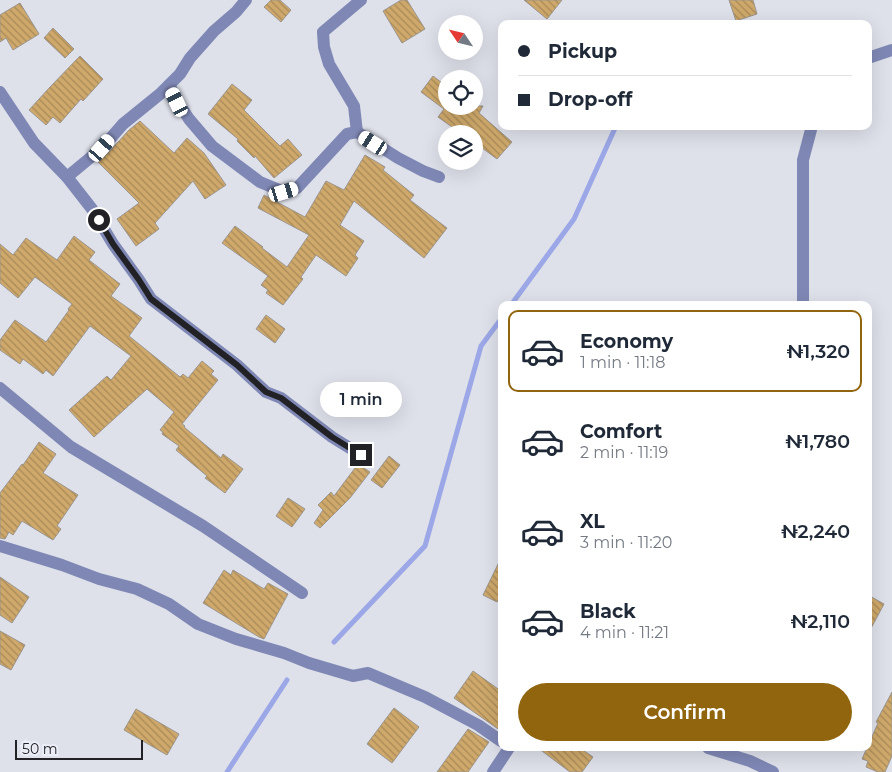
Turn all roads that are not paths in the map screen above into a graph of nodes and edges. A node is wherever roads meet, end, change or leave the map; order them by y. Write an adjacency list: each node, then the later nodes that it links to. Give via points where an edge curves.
1 (246, 0): 5 (street, via 190,58)
2 (362, 0): 8 (street, via 323,32 329,64 354,106)
3 (892, 50): 4 (street)
4 (872, 57)
5 (169, 85): 8 (street, via 177,102 212,146 260,182 284,192 297,188 348,134); 9 (street)
6 (0, 92): 9 (street, via 34,143)
7 (811, 130): 11 (street, via 803,160)
8 (357, 132): 10 (street, via 398,158)
9 (67, 177): 13 (street, via 92,208 151,299 237,365 266,392 281,398)
10 (438, 177)
11 (803, 301)
12 (0, 388): 15 (street, via 71,447 204,526)
13 (361, 455)
14 (0, 546): 16 (street, via 137,590 169,604 198,624 236,639 354,676 368,673 432,701 478,725)
15 (302, 593)
16 (498, 740)
17 (507, 751): 19 (street)
18 (718, 751): 20 (street)
19 (492, 772)
20 (773, 772)

